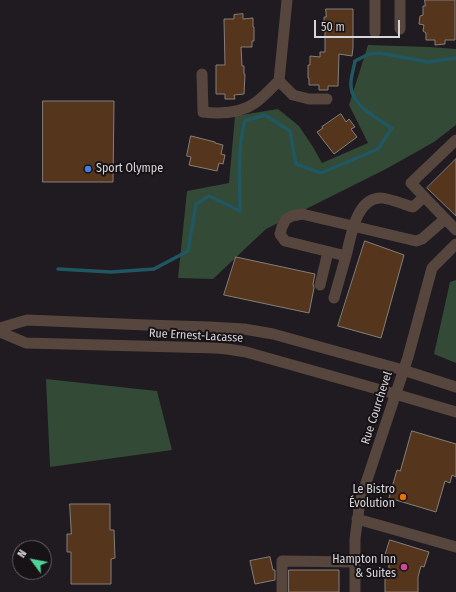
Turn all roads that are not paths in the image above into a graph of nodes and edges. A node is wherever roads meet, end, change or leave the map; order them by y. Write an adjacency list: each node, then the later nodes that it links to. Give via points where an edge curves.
1 (375, 0): 5 (street)
2 (400, 0): 4 (street)
3 (287, 3): 7 (street)
4 (400, 29)
5 (376, 32)
6 (202, 74): 7 (street, via 203,112 213,113 238,111 255,104)
7 (279, 81): 8 (street, via 293,95 309,99)
8 (327, 99)
9 (456, 140): 10 (street, via 411,183)
10 (424, 197): 11 (street); 12 (street, via 413,207 381,197 373,199 360,210)
11 (445, 218): 12 (street, via 422,239 416,241); 13 (street)
12 (354, 226): 15 (street, via 302,214 286,219 280,234 285,240); 16 (street)
13 (456, 230)
14 (456, 244): 21 (street, Rue Courchevel, via 432,268)
15 (328, 252): 16 (street); 17 (street)
16 (346, 256): 18 (street)
17 (320, 285)
18 (334, 298)
19 (0, 328): 21 (street, Rue Ernest-Lacasse, via 27,320 244,329 273,334)
20 (0, 332): 23 (street, Rue Ernest-Lacasse, via 26,343 215,348 240,351)
21 (403, 370): 22 (street, Rue Ernest-Lacasse); 23 (street, Rue Courchevel)
22 (456, 387)
23 (395, 394): 24 (street, Rue Ernest-Lacasse); 25 (street, Rue Courchevel, via 360,500)
24 (456, 412)
25 (357, 519): 26 (street); 27 (street, Rue Courchevel)
26 (456, 547)
27 (355, 562): 28 (street, via 282,561); 29 (street, Rue Courchevel)
28 (282, 592)
29 (356, 592)

